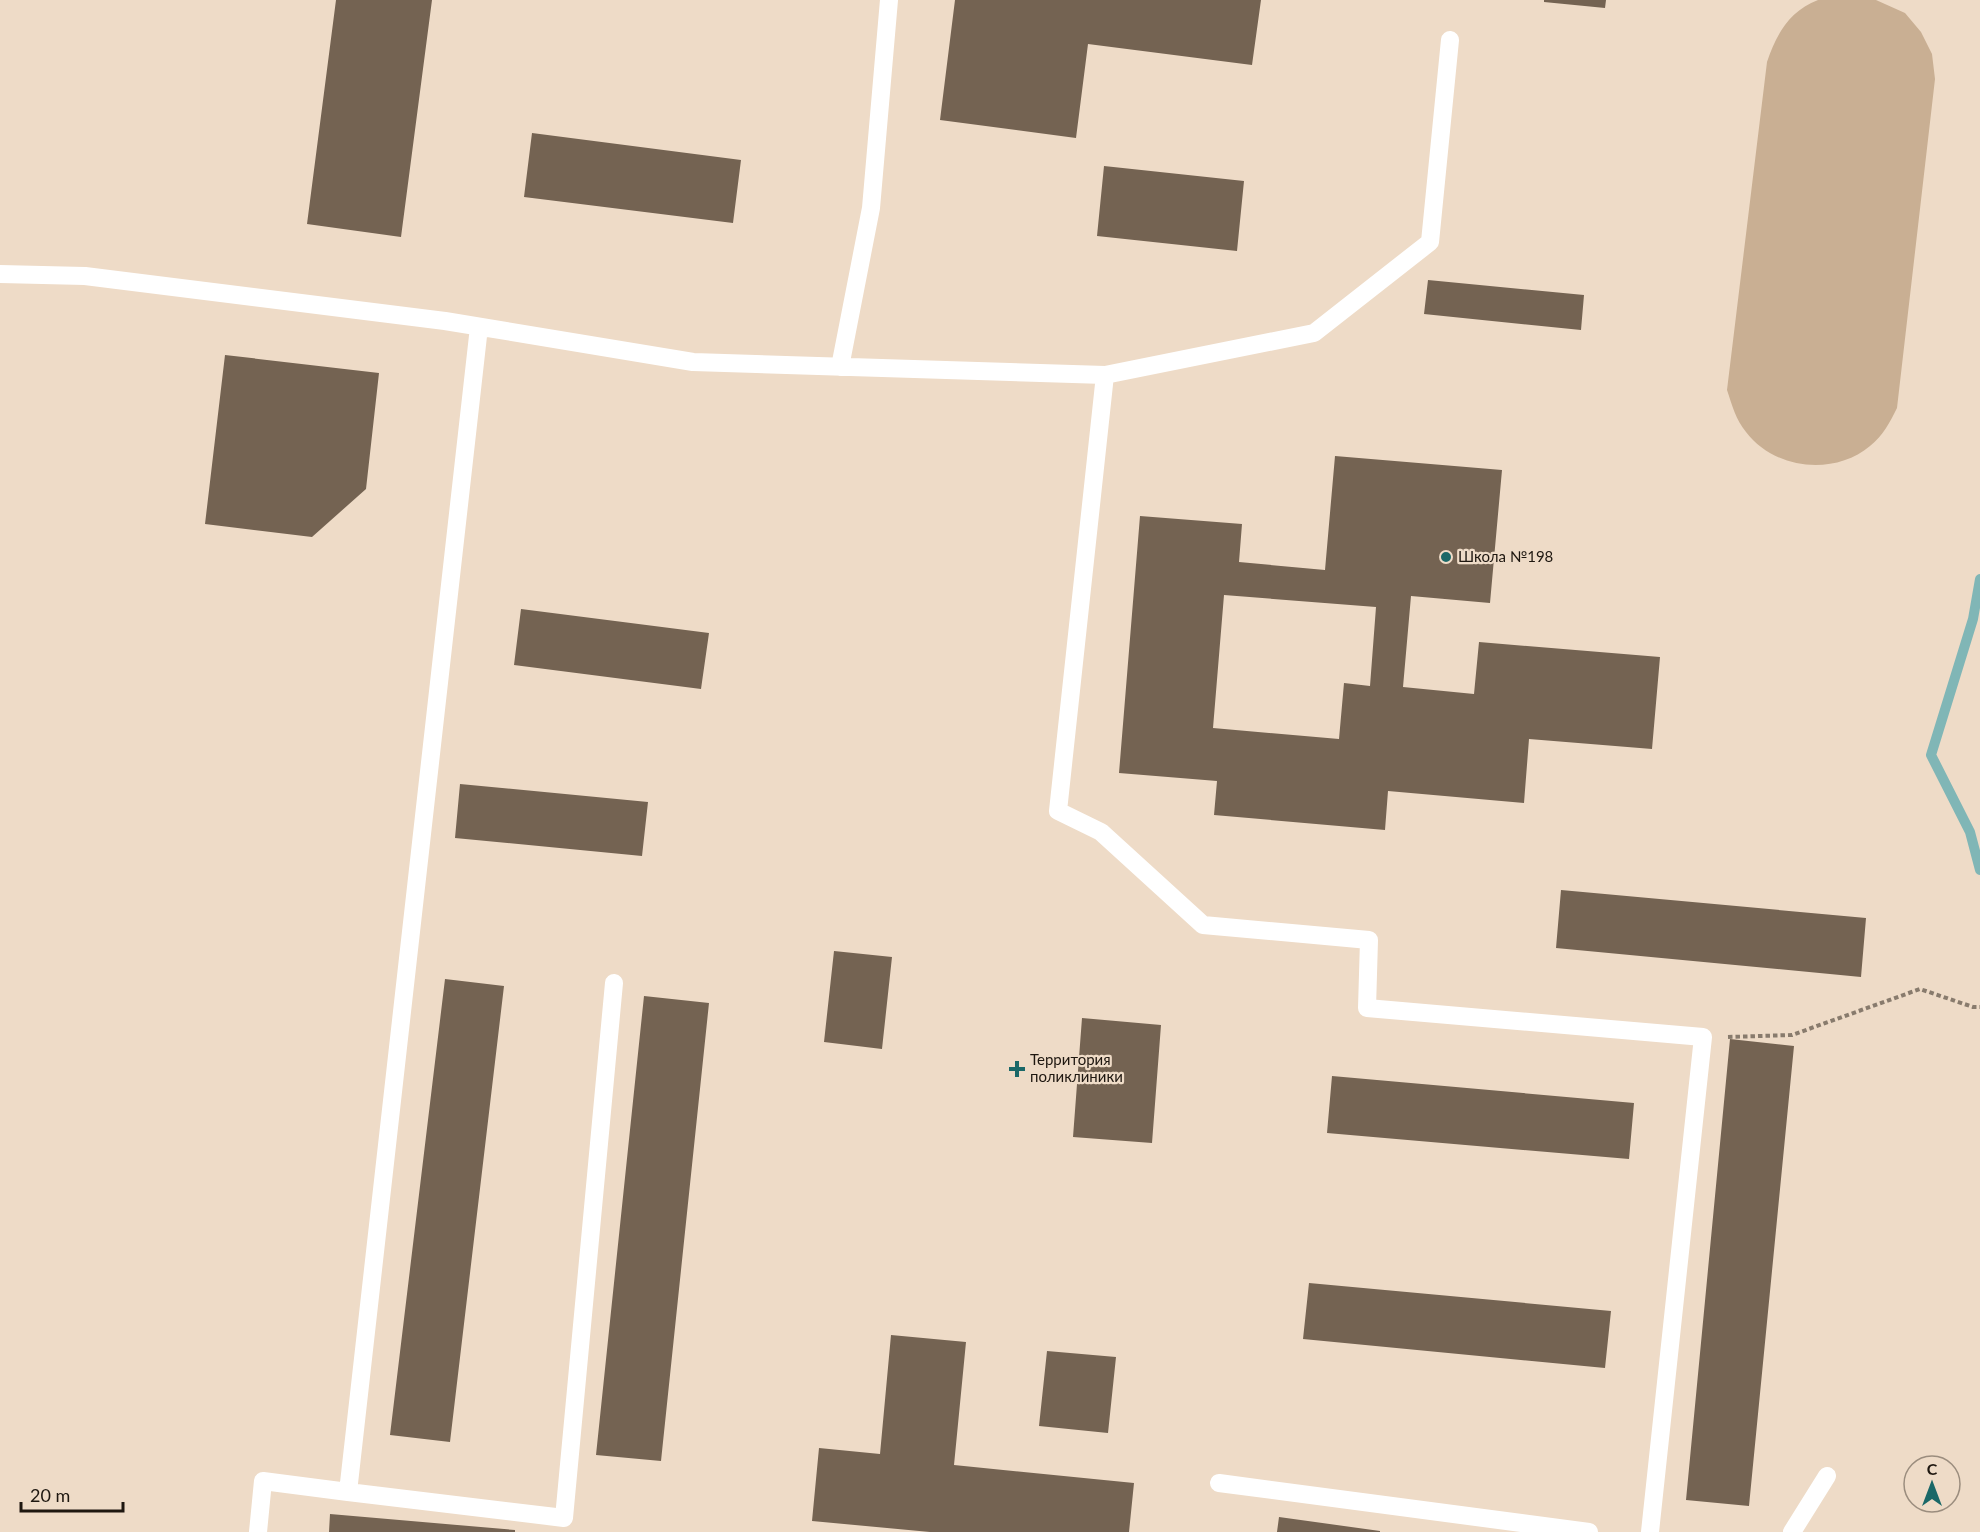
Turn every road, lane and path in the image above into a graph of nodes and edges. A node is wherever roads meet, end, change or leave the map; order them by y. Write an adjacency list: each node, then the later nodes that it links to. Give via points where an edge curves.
1 (889, 0): 5 (lane, via 871,208)
2 (1450, 40): 6 (lane, via 1430,242 1314,333)
3 (0, 274): 4 (lane, via 85,276)
4 (479, 327): 5 (lane, via 693,362); 12 (lane)
5 (840, 367): 6 (lane)
6 (1105, 375): 9 (lane, via 1058,811 1101,832 1203,925 1369,940 1367,1008)
7 (614, 983): 12 (lane, via 564,1518)
8 (1980, 1007): 9 (path, via 1920,989 1792,1035)
9 (1703, 1037): 15 (lane)
10 (1827, 1476): 16 (lane)
11 (1219, 1483): 14 (lane)
12 (348, 1492): 13 (lane, via 263,1481)
13 (258, 1532)
14 (1589, 1532)
15 (1650, 1532)
16 (1792, 1532)

